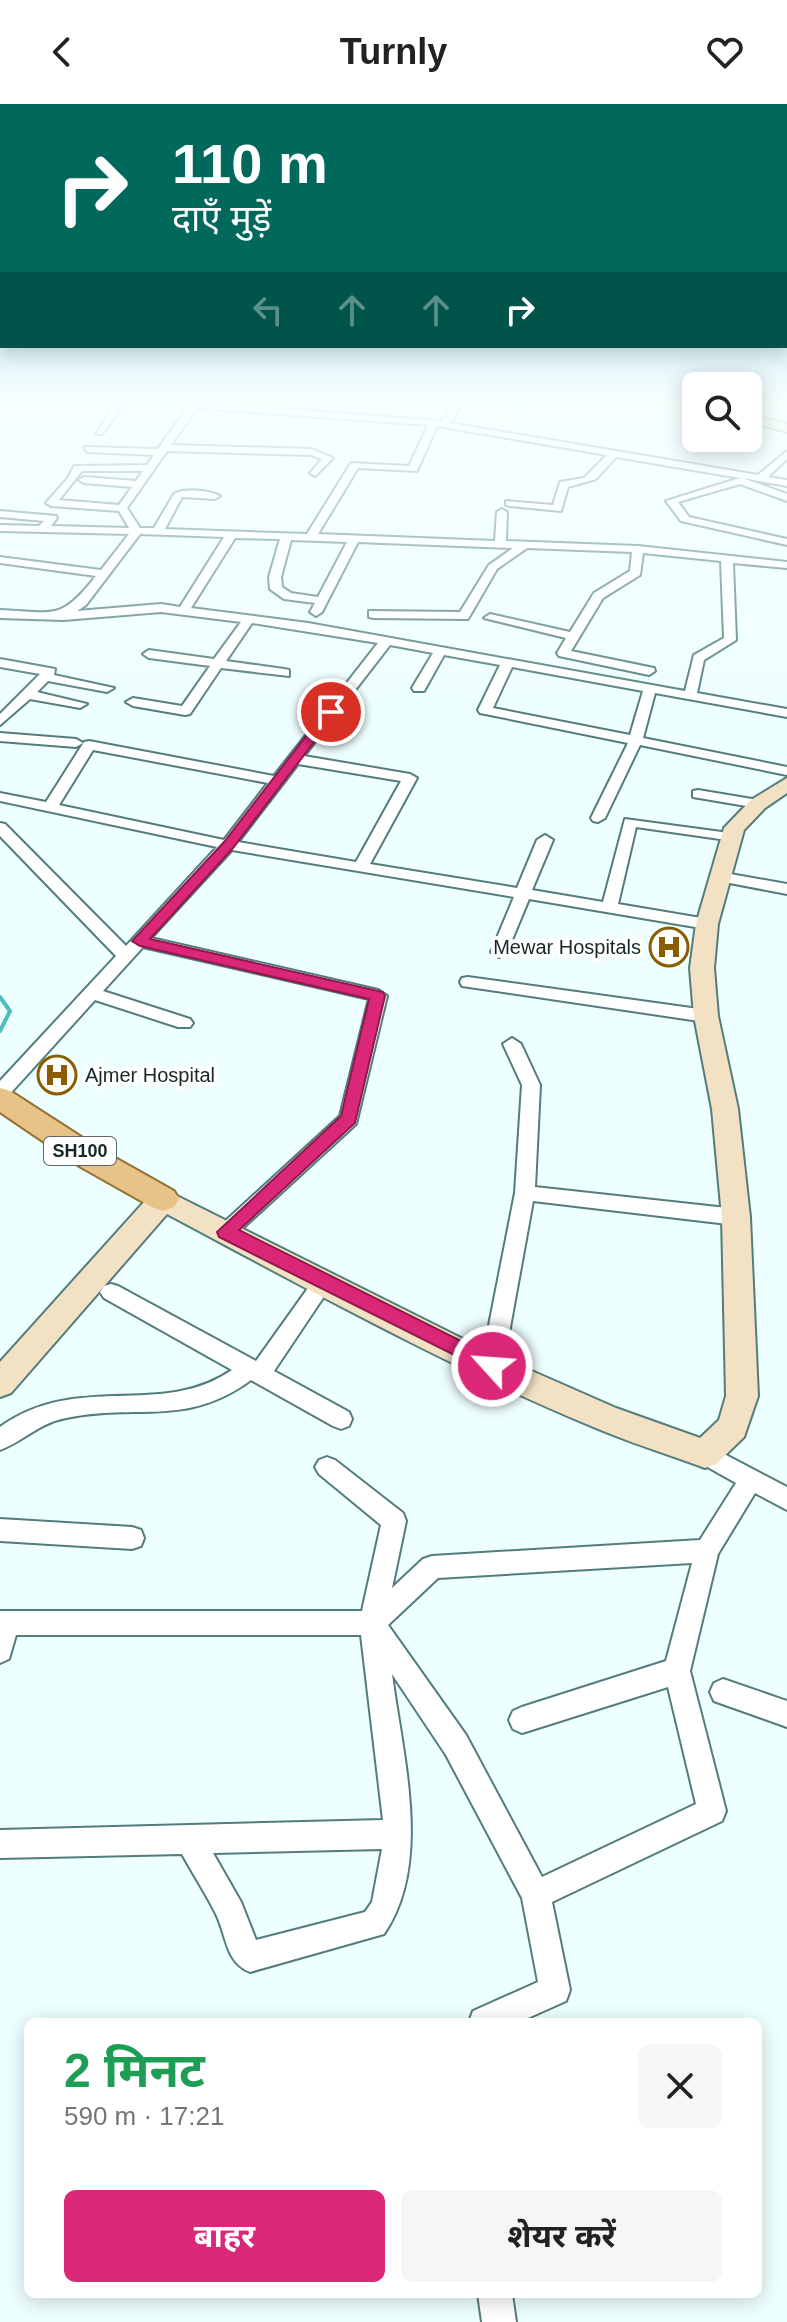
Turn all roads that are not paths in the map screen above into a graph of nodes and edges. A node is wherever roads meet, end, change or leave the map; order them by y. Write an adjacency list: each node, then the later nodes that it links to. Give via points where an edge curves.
1 (72, 505): 7 (street)
2 (125, 505): 7 (street)
3 (173, 505): 10 (street)
4 (331, 505): 15 (street)
5 (558, 505): 18 (street, via 557,509 506,508)
6 (674, 505): 17 (street, via 685,519)
7 (122, 508): 12 (street)
8 (0, 514): 11 (street, via 52,518)
9 (0, 528): 11 (street)
10 (159, 530): 12 (street); 13 (street)
11 (40, 531): 12 (street)
12 (137, 531): 24 (street)
13 (232, 533): 14 (street); 26 (street)
14 (287, 535): 15 (street); 25 (street, via 276,589)
15 (311, 536): 16 (street)
16 (355, 538): 18 (street); 25 (street)
17 (787, 542)
18 (500, 544): 19 (street)
19 (524, 545): 20 (street); 28 (street, via 493,567 464,616)
20 (638, 549): 21 (street); 33 (street, via 636,573 598,596)
21 (727, 558): 23 (street); 46 (street, via 730,640 698,658)
22 (0, 560): 24 (street)
23 (787, 565)
24 (104, 574): 29 (street)
25 (322, 601): 32 (street)
26 (183, 611): 29 (street); 31 (street)
27 (0, 614): 29 (street)
28 (373, 614)
29 (63, 616)
30 (490, 618): 33 (street)
31 (248, 620): 32 (street); 38 (street)
32 (308, 627): 34 (street)
33 (573, 636): 44 (street, via 563,653 651,667)
34 (386, 642): 35 (street); 54 (street)
35 (440, 652): 39 (street); 43 (street)
36 (149, 654): 38 (street)
37 (0, 663): 41 (street, via 50,672)
38 (217, 664): 40 (street); 47 (street, via 185,711)
39 (507, 664): 44 (street); 52 (street, via 485,710)
40 (284, 673)
41 (45, 677): 42 (street); 45 (street)
42 (107, 688)
43 (419, 688)
44 (644, 688): 46 (street); 52 (street)
45 (27, 694): 48 (street); 50 (street)
46 (690, 697): 49 (street)
47 (133, 702)
48 (80, 704)
49 (787, 713)
50 (0, 721)
51 (0, 737): 53 (street)
52 (636, 740): 55 (street); 63 (street)
53 (76, 743)
54 (295, 759): 56 (street); 68 (street, via 410,778)
55 (787, 771)
56 (278, 781): 62 (street, via 89,745); 67 (street)
57 (787, 784): 61 (street)
58 (698, 794): 61 (street)
59 (0, 797): 60 (street)
60 (31, 803): 62 (street); 64 (street)
61 (758, 804): 65 (street)
62 (50, 807): 67 (street)
63 (598, 818)
64 (0, 826): 76 (street)
65 (729, 838): 69 (street); 72 (street, via 630,822)
66 (545, 840): 71 (street)
67 (228, 845): 68 (street); 74 (street)
68 (361, 867): 71 (street)
69 (719, 877): 70 (street); 73 (street)
70 (787, 889)
71 (523, 894): 72 (street); 75 (street)
72 (609, 908): 73 (street)
73 (707, 924): 79 (street, via 702,968)
74 (140, 941): 76 (street); 86 (street, via 378,996 349,1119)
75 (499, 952)
76 (126, 956): 78 (street)
77 (468, 982): 79 (street)
78 (92, 993): 80 (street); 82 (street)
79 (706, 1016): 85 (street, via 725,1109)
80 (184, 1023)
81 (512, 1044): 83 (street, via 531,1085)
82 (0, 1095): 84 (main road, SH100, via 92,1159)
83 (525, 1193): 85 (street); 89 (street)
84 (163, 1199): 86 (street); 91 (street)
85 (736, 1217): 94 (street, via 742,1396 733,1427)
86 (226, 1232): 87 (street)
87 (323, 1283): 89 (street); 90 (street)
88 (111, 1292): 90 (street)
89 (492, 1366): 94 (street, via 591,1412)
90 (256, 1371): 92 (street); 93 (street, via 192,1400 102,1403 43,1413)
91 (4, 1374)
92 (341, 1419)
93 (0, 1440)
94 (705, 1454): 96 (street)
95 (327, 1467): 102 (street, via 394,1521)
96 (750, 1480): 97 (street); 100 (street)
97 (787, 1499)
98 (0, 1530): 99 (street)
99 (132, 1538)
100 (707, 1551): 102 (street, via 432,1567); 104 (street)
101 (3, 1623): 102 (street); 103 (street)
102 (372, 1623): 108 (street); 111 (street, via 456,1745)
103 (0, 1650)
104 (677, 1671): 107 (street); 111 (street, via 712,1811)
105 (723, 1692): 106 (street)
106 (787, 1714)
107 (522, 1720)
108 (399, 1834): 109 (street); 109 (street, via 385,1908 374,1924 250,1957)
109 (189, 1839): 110 (street)
110 (0, 1844)
111 (536, 1895): 112 (street, via 555,1990)
112 (493, 2018)
113 (496, 2298): 114 (street)
114 (499, 2322)

